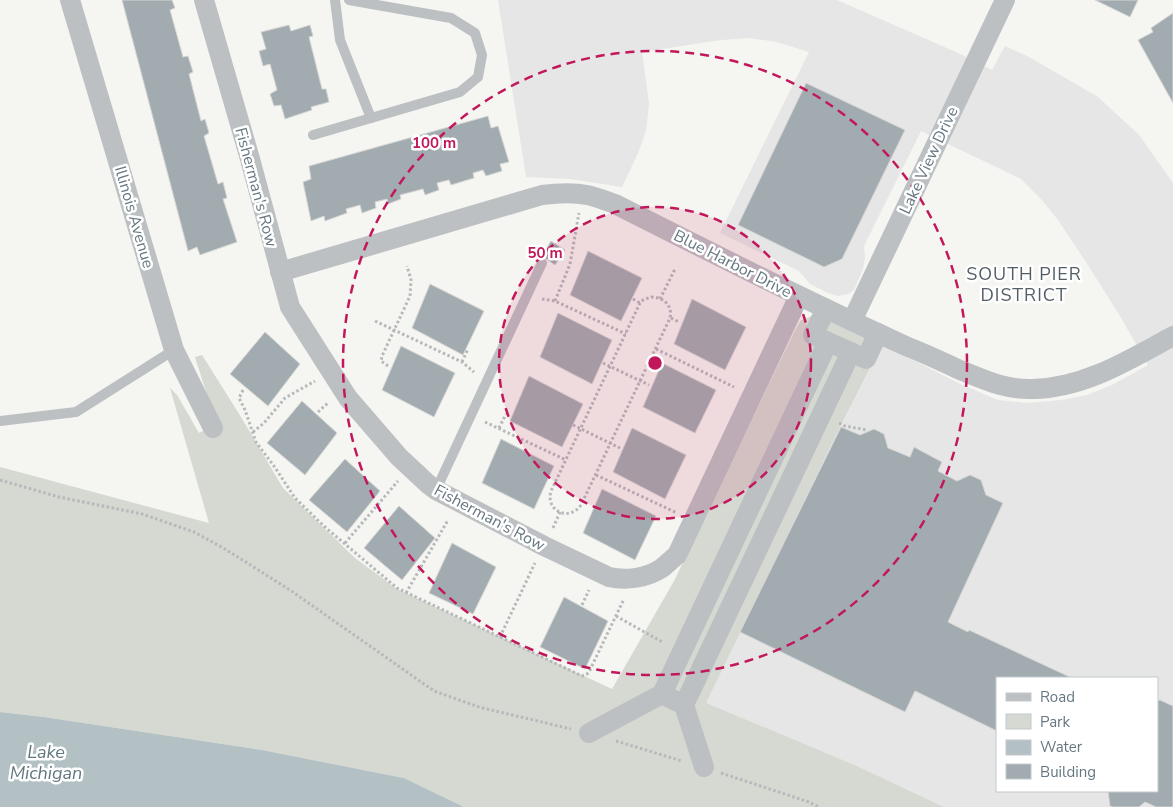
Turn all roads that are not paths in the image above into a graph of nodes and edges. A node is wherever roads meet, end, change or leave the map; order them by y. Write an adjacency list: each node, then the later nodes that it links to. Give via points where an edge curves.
1 (70, 0): 16 (street, Illinois Avenue)
2 (335, 0): 6 (lane, via 340,40)
3 (349, 0): 6 (lane, via 451,18 475,33 482,55 478,77 460,92)
4 (1005, 0): 12 (street, Lake View Drive)
5 (207, 2): 9 (street, Fisherman's Row)
6 (371, 118): 7 (lane)
7 (313, 135)
8 (542, 263): 20 (lane)
9 (280, 272): 10 (street, Blue Harbor Drive, via 542,195 581,194 615,204); 20 (street, Fisherman's Row, via 290,307 348,398 399,456)
10 (799, 296): 11 (street, Blue Harbor Drive); 20 (street, Fisherman's Row, via 677,555 661,569 641,577 609,577)
11 (826, 309): 12 (street, Blue Harbor Drive); 15 (street, via 813,335)
12 (852, 321): 13 (street, Blue Harbor Drive)
13 (878, 333): 14 (street, Blue Harbor Drive, via 998,386 1015,389 1062,386 1095,376); 17 (street, via 866,359)
14 (1173, 336)
15 (828, 342): 17 (street); 21 (street)
16 (174, 350): 18 (lane, via 76,412); 19 (street, Illinois Avenue)
17 (851, 352): 22 (street)
18 (0, 421)
19 (213, 428)
20 (436, 490)
21 (662, 694): 22 (street); 23 (street)
22 (684, 705): 24 (street)
23 (589, 733)
24 (704, 767)

